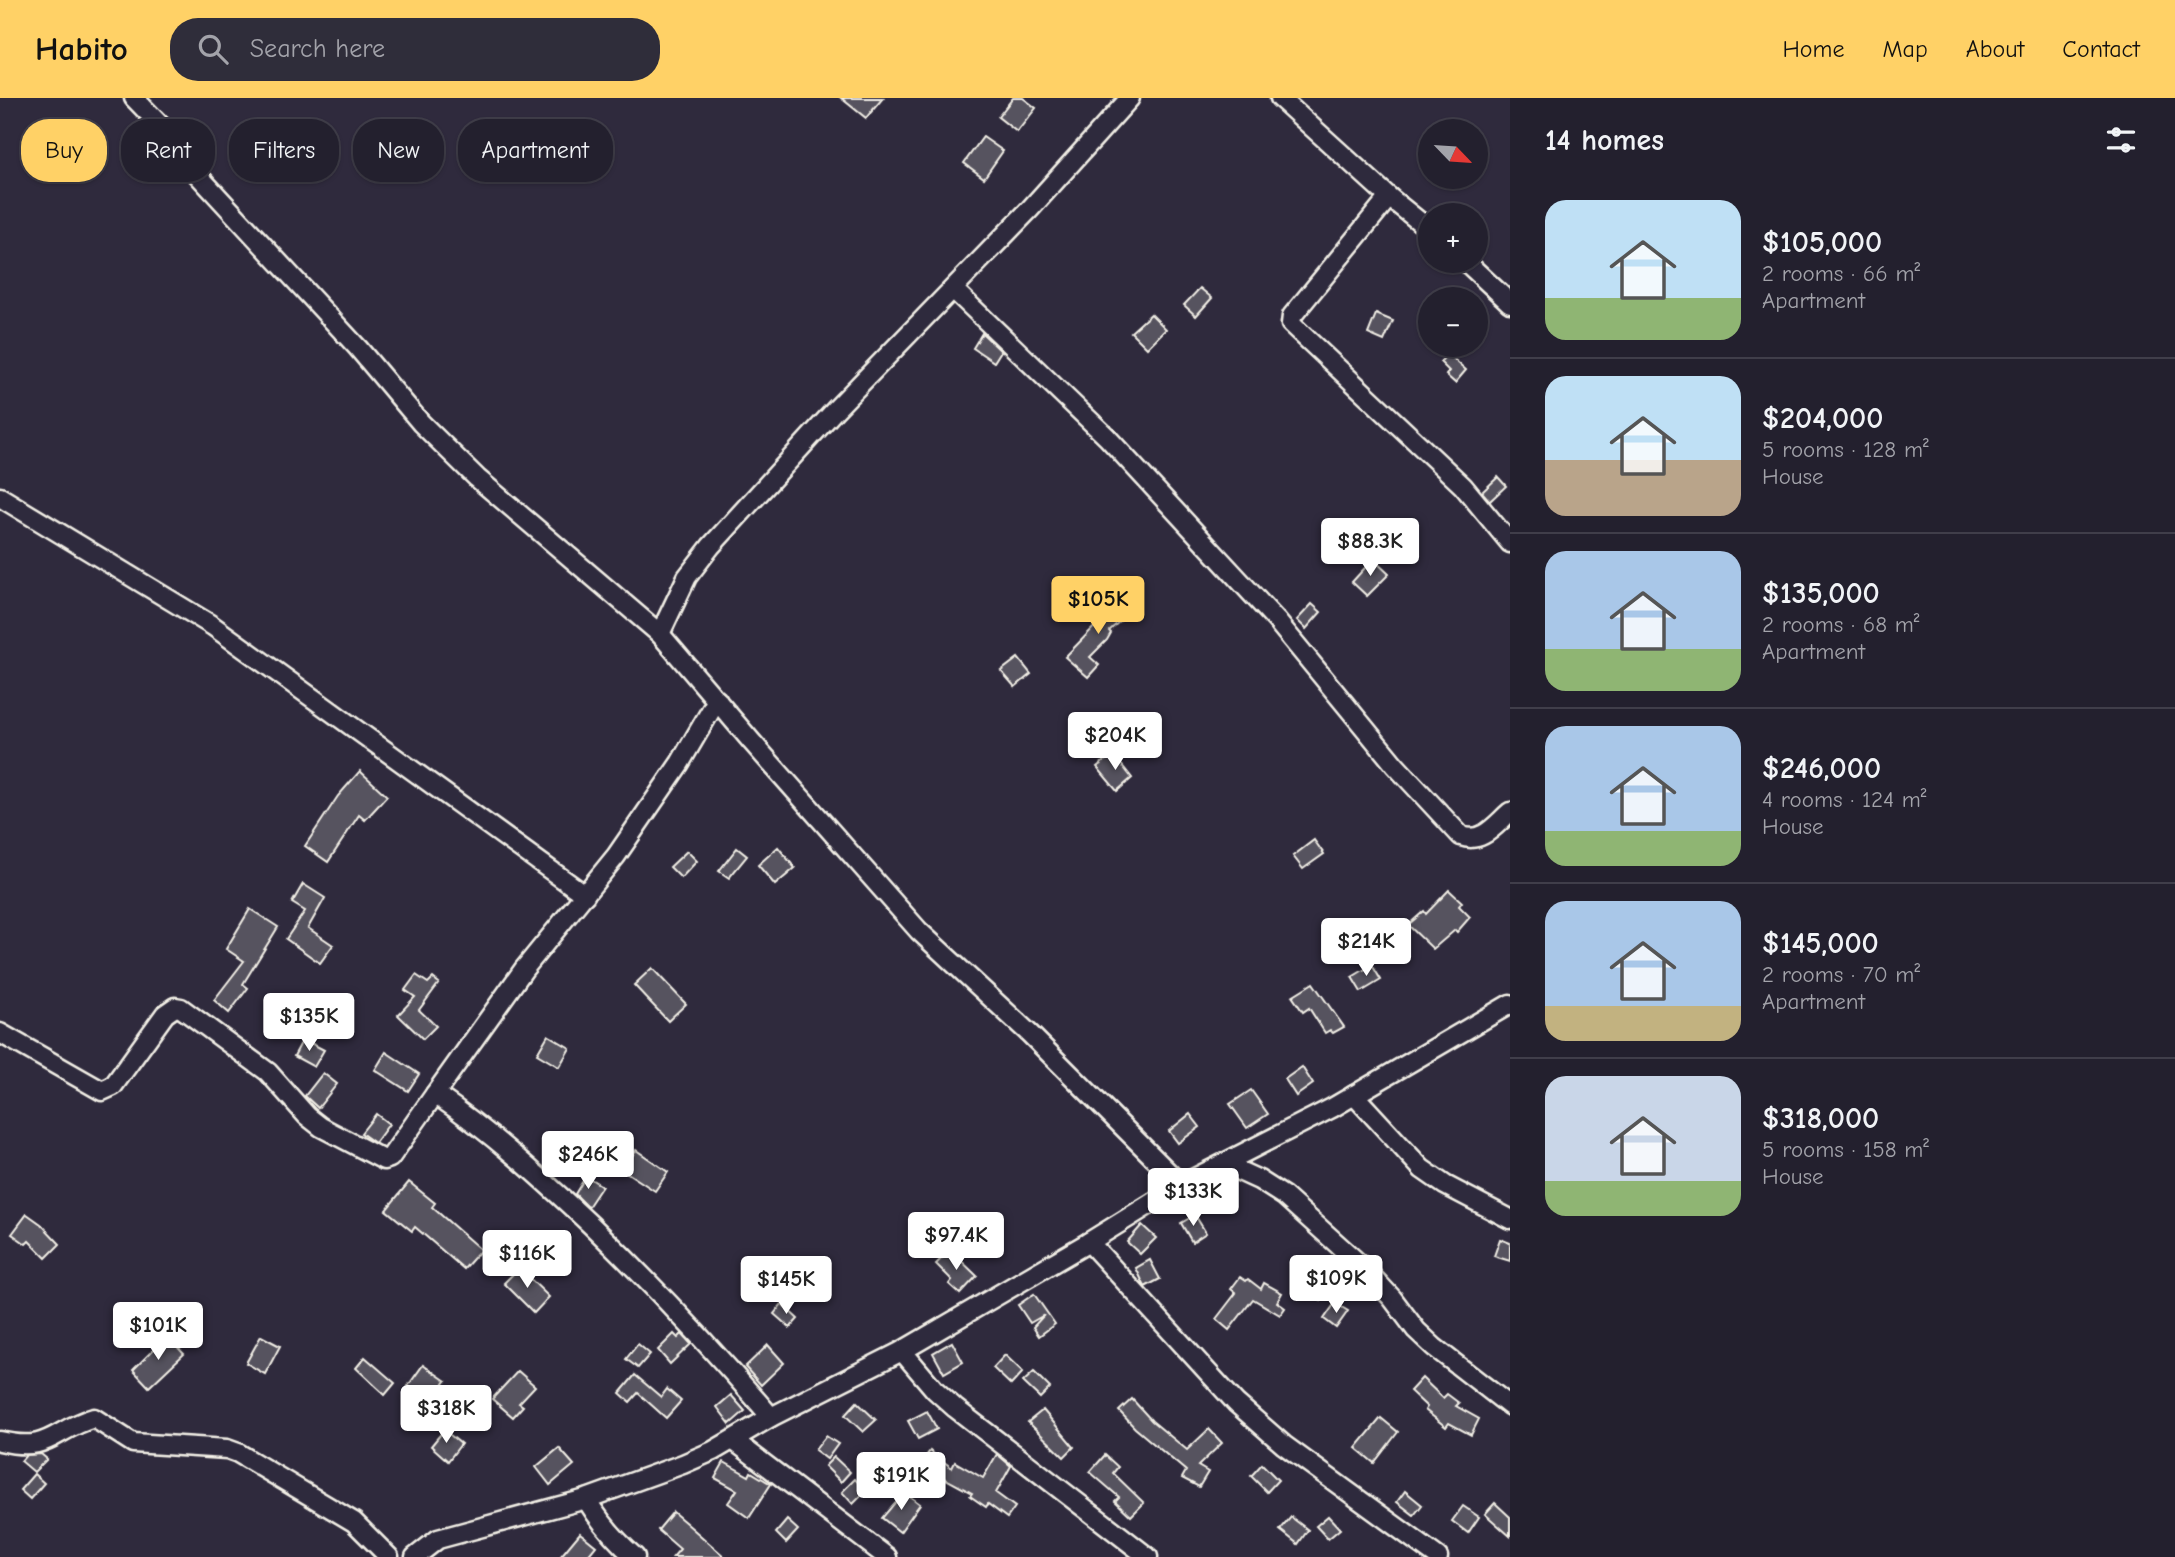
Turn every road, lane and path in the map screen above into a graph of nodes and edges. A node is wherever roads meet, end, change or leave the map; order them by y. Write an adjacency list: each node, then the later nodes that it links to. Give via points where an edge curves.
1 (134, 98): 11 (street, via 421,423 477,478)
2 (1130, 98): 7 (street)
3 (1280, 98): 4 (street)
4 (1389, 197): 5 (street); 10 (street, via 1292,316 1291,324 1463,486)
5 (1418, 220)
6 (1478, 273): 8 (street)
7 (953, 289): 11 (street, via 711,546 687,577); 13 (street, via 1107,437 1276,620 1395,765 1461,836 1483,836)
8 (1510, 303)
9 (0, 497): 14 (street, via 213,626)
10 (1510, 543)
11 (660, 634): 12 (street)
12 (717, 701): 14 (street, via 672,774); 20 (street, via 919,931)
13 (1510, 812)
14 (585, 895): 17 (street, via 524,969)
15 (1510, 1004): 18 (street)
16 (0, 1033): 17 (street, via 102,1091 113,1086 165,1014 181,1008 268,1072 321,1127 384,1160 390,1158)
17 (435, 1094): 25 (street, via 500,1140 596,1230)
18 (1354, 1095): 19 (street); 21 (street, via 1422,1169)
19 (1224, 1164): 20 (street); 24 (street, via 1284,1196 1364,1269 1434,1347)
20 (1181, 1185): 22 (street)
21 (1510, 1219)
22 (1089, 1242): 23 (street); 34 (street, via 1236,1403 1284,1445)
23 (902, 1351): 25 (street); 33 (street, via 955,1408)
24 (1510, 1406)
25 (771, 1417): 26 (street)
26 (733, 1440): 28 (street, via 683,1464); 32 (street)
27 (0, 1441): 29 (street, via 30,1446 94,1418 133,1443 227,1448 354,1522)
28 (586, 1499): 30 (street, via 458,1532 438,1539); 31 (street, via 618,1543)
29 (389, 1557)
30 (415, 1557)
31 (635, 1557)
32 (887, 1557)
33 (1148, 1557)
34 (1438, 1557)

